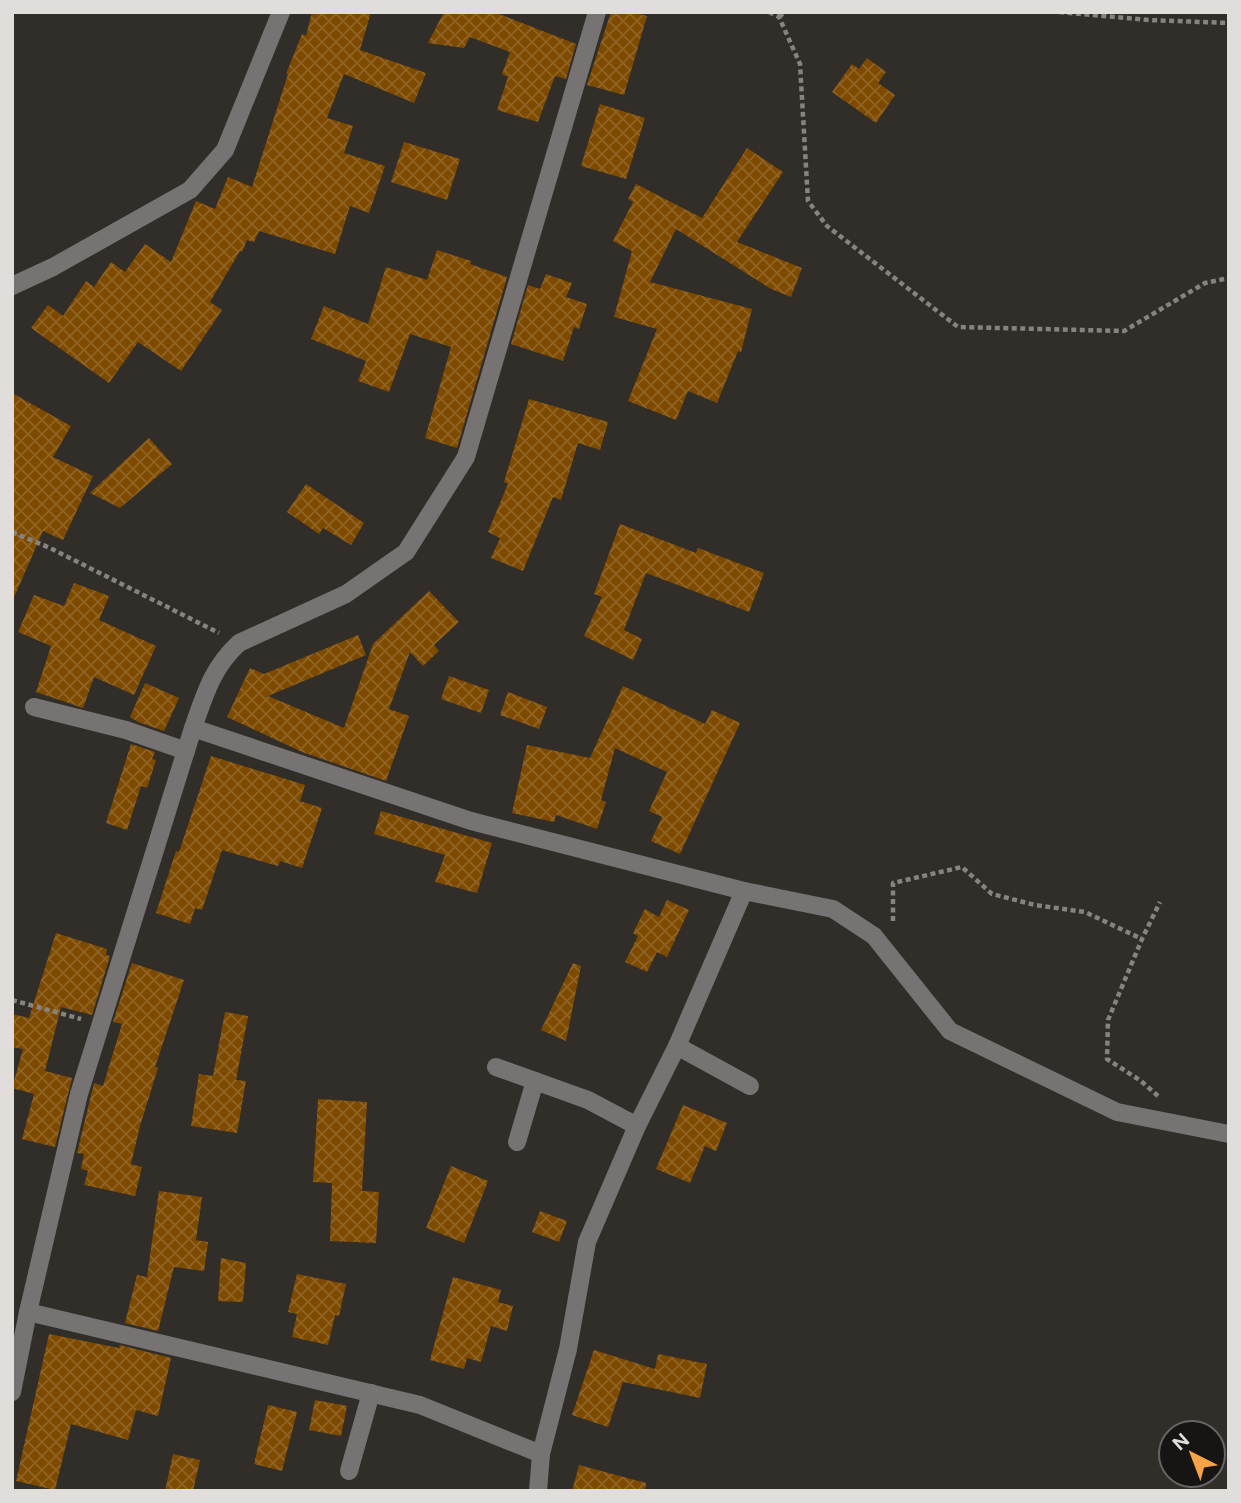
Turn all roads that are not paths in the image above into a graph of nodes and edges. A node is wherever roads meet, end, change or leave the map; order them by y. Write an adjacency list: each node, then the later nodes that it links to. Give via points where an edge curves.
1 (281, 12): 3 (street, via 225,150 190,190)
2 (597, 12): 5 (street, via 466,457 406,552 346,594 239,643 225,656 212,674)
3 (12, 286)
4 (34, 707): 6 (street)
5 (193, 728): 6 (street); 7 (street, via 471,821)
6 (186, 751): 15 (street, via 79,1094)
7 (744, 891): 8 (street); 13 (street, via 833,909 874,936 950,1031 1117,1112)
8 (677, 1046): 11 (street); 12 (street)
9 (496, 1067): 10 (street)
10 (535, 1081): 12 (street, via 588,1100); 14 (street)
11 (751, 1086)
12 (637, 1126): 18 (street, via 587,1242 568,1349)
13 (1229, 1134)
14 (517, 1142)
15 (28, 1312): 16 (street); 17 (street)
16 (12, 1392)
17 (370, 1393): 18 (street, via 420,1405); 19 (street)
18 (541, 1454): 20 (street)
19 (349, 1471)
20 (538, 1491)

